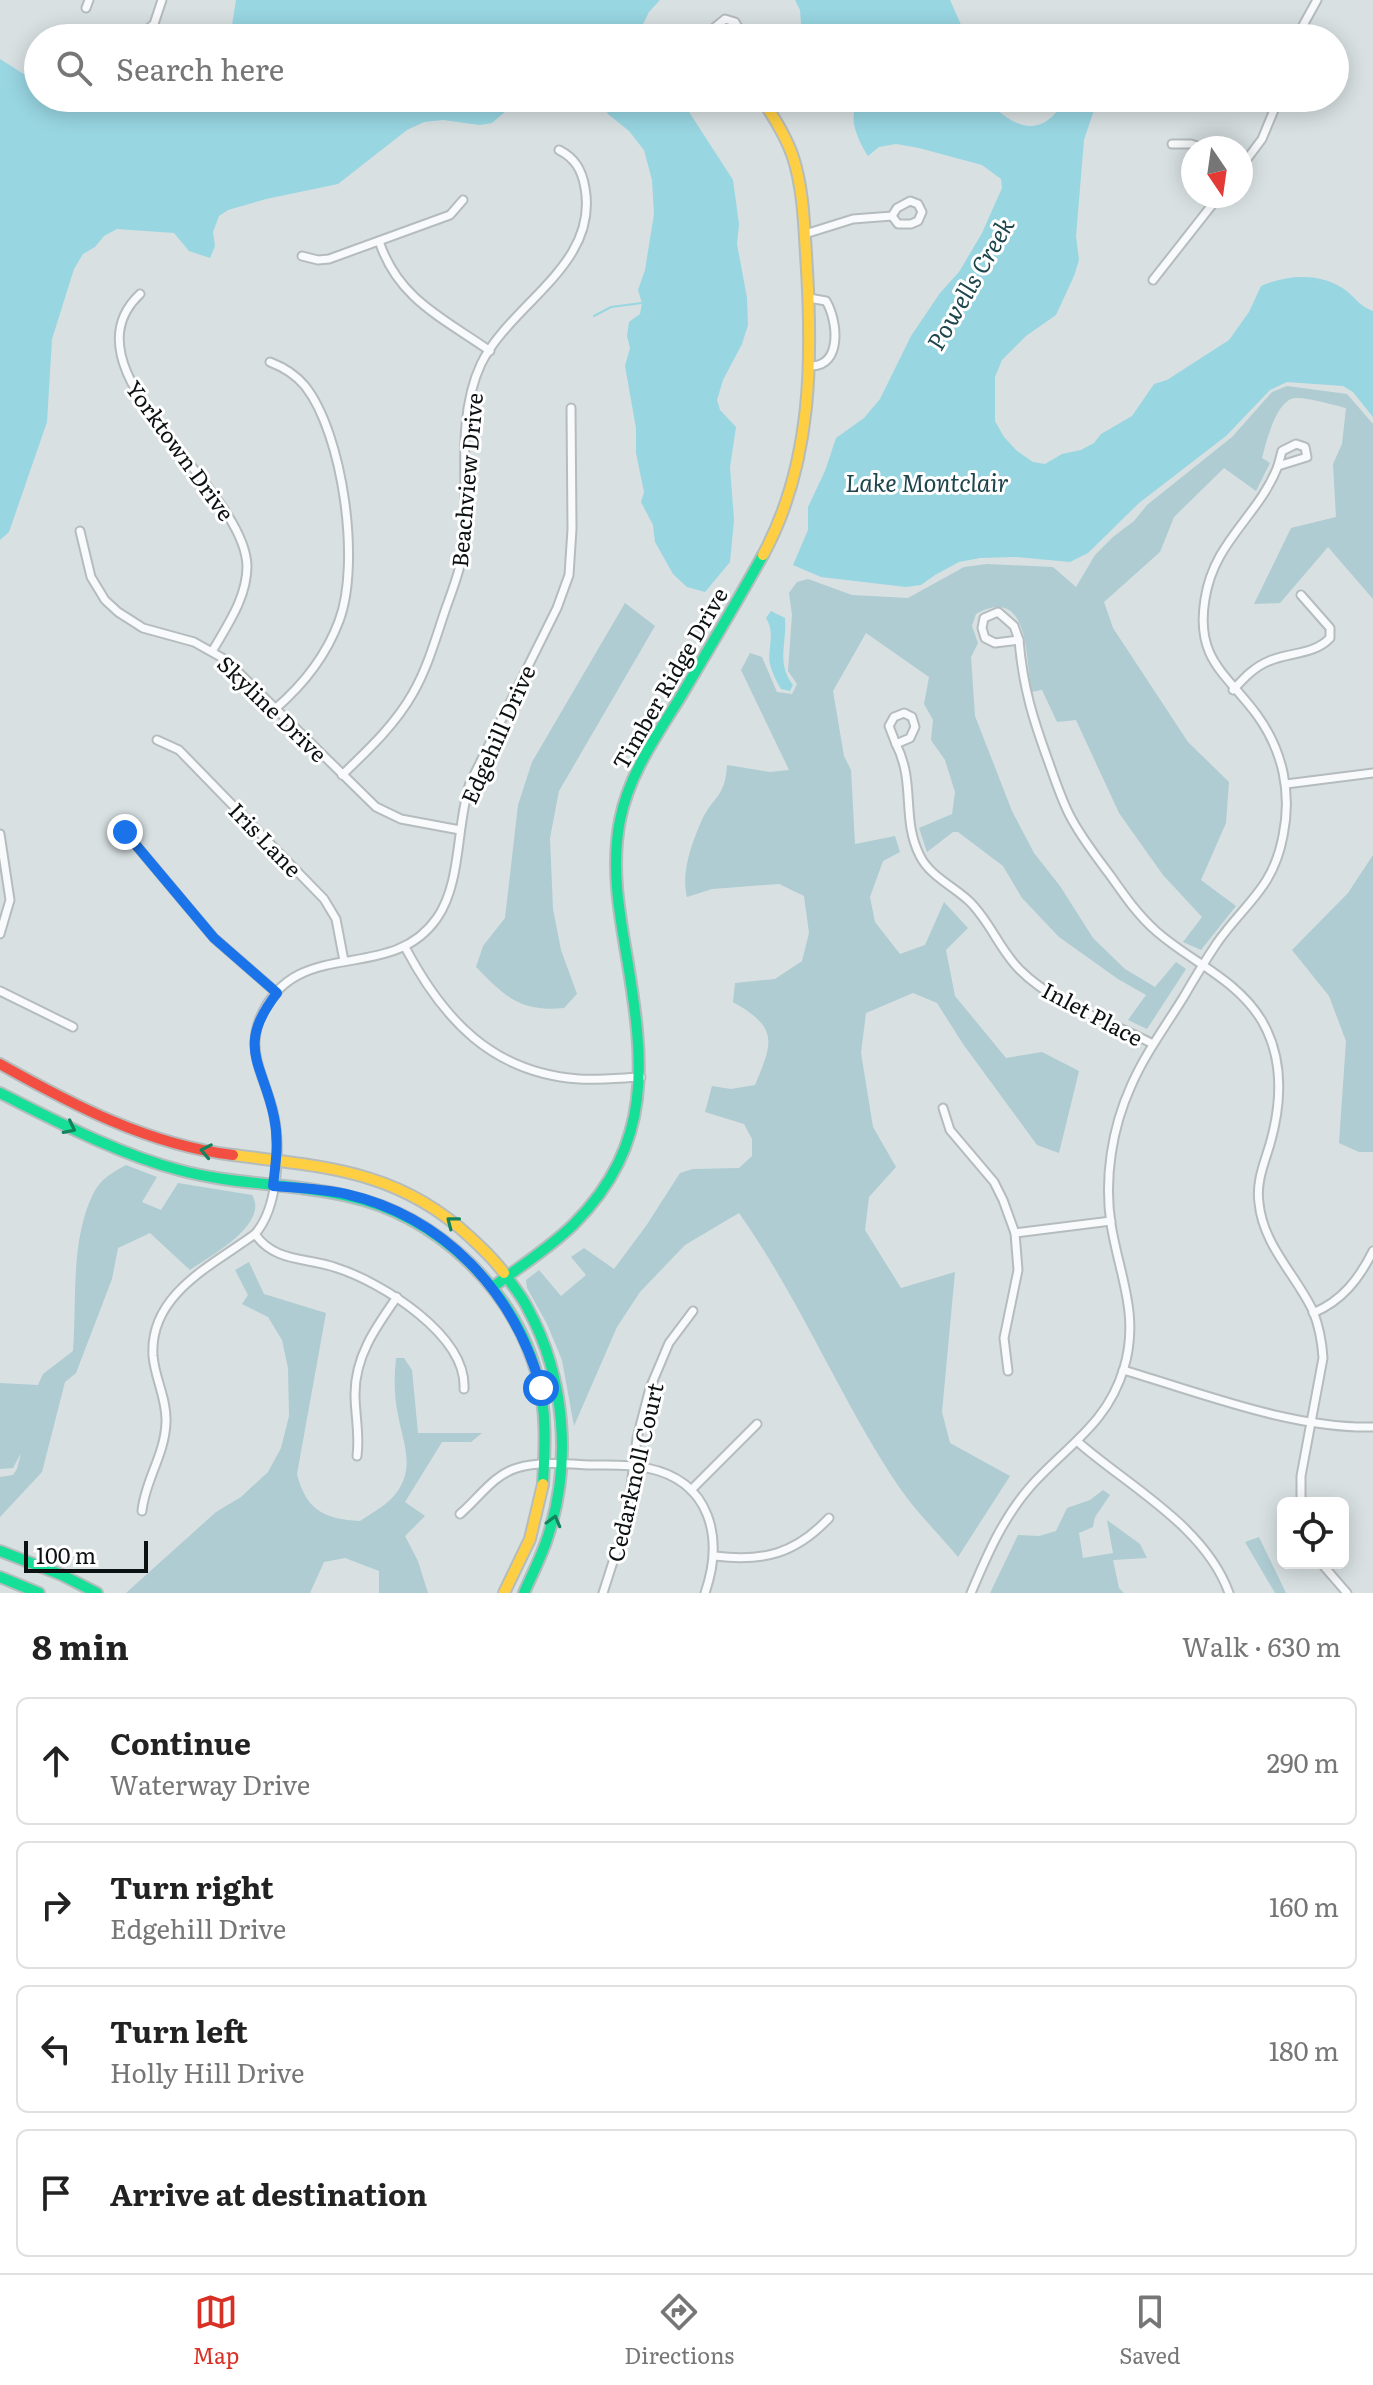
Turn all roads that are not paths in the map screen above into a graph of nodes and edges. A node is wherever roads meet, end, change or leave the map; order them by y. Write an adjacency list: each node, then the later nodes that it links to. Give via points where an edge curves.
1 (162, 0): 3 (street)
2 (1317, 0): 6 (street)
3 (154, 24)
4 (719, 24): 5 (street, via 725,19)
5 (736, 24)
6 (1304, 24)
7 (771, 112): 16 (main road, Timber Ridge Drive, via 793,152)
8 (1273, 112): 12 (street)
9 (1172, 144): 10 (street)
10 (1181, 144)
11 (559, 150): 22 (street, Beachview Drive, via 577,164 585,183 581,237)
12 (1253, 151)
13 (463, 200): 17 (street, via 450,215)
14 (1210, 208): 19 (street)
15 (892, 216): 16 (street, via 853,219)
16 (805, 234): 21 (main road, Timber Ridge Drive)
17 (379, 241): 18 (street, via 329,259); 22 (street, via 387,265 406,291)
18 (302, 256)
19 (1153, 280)
20 (140, 294): 30 (street, Yorktown Drive, via 122,325 127,374 235,524 246,554 243,593)
21 (809, 298): 24 (main road, Timber Ridge Drive); 24 (street, via 826,301 834,328 832,357)
22 (490, 351): 36 (street, Beachview Drive, via 469,405 465,534 457,579 414,692 389,728)
23 (270, 362): 32 (street, via 299,379 325,421 346,516 349,559 344,605 329,643 306,679)
24 (812, 366): 50 (main road, Timber Ridge Drive, via 796,464 777,526 638,768 620,819 616,884)
25 (571, 408): 38 (street, Edgehill Drive, via 569,575 470,783)
26 (1278, 466): 31 (street, via 1266,493 1221,550 1204,601 1206,648)
27 (80, 531): 30 (street, Skyline Drive, via 91,577 118,612 154,633)
28 (1301, 595): 31 (street, via 1330,628 1330,638 1310,650 1268,661)
29 (1019, 640): 29 (street, via 1003,614 984,618 983,633 990,641); 44 (street, via 1029,710 1070,817 1139,915)
30 (213, 650): 32 (street, Skyline Drive)
31 (1233, 690): 37 (street, via 1268,733)
32 (275, 709): 36 (street, Skyline Drive)
33 (157, 740): 43 (street, Iris Lane, via 196,766 324,899 340,932)
34 (896, 744): 34 (street, via 910,738 915,727 904,713 889,726); 48 (street, Inlet Place, via 907,774 910,827 926,865 971,903 1032,980)
35 (1373, 773): 37 (street)
36 (342, 775): 38 (street, Skyline Drive, via 388,814)
37 (1286, 784): 44 (street, via 1286,822 1270,875)
38 (460, 830): 42 (street, Edgehill Drive, via 446,901 427,930)
39 (125, 832): 46 (street, via 214,938)
40 (0, 834): 41 (street, via 10,900)
41 (0, 934)
42 (405, 947): 43 (street, Edgehill Drive, via 376,958); 50 (street, via 424,984 452,1019 499,1055 558,1076)
43 (344, 961): 46 (street, Edgehill Drive, via 304,972)
44 (1202, 965): 48 (street); 63 (street, via 1243,995 1275,1050 1278,1104 1258,1186 1260,1213)
45 (0, 991): 47 (street)
46 (277, 993): 53 (street, Edgehill Drive, via 261,1015 255,1039 276,1128)
47 (73, 1027)
48 (1153, 1044): 55 (street, via 1116,1130 1109,1175)
49 (0, 1064): 53 (main road, one-way to 49, via 197,1149 141,1133)
50 (641, 1077): 59 (main road, Timber Ridge Drive, via 631,1132 595,1200 563,1233)
51 (0, 1093): 54 (main road, one-way to 54, via 153,1164)
52 (943, 1108): 56 (street, via 950,1130 994,1182)
53 (276, 1160): 54 (street, Edgehill Drive); 59 (main road, one-way to 53, via 464,1231 412,1195 350,1171)
54 (273, 1186): 57 (street, Edgehill Drive, via 267,1217); 60 (main road, via 346,1194 404,1215 452,1246)
55 (1111, 1221): 56 (street); 64 (street, via 1129,1304 1130,1339)
56 (1015, 1233): 65 (street, via 1018,1270 1004,1338)
57 (255, 1234): 61 (street, via 276,1254 339,1268); 77 (street, via 185,1285 161,1313 153,1358 166,1424)
58 (1373, 1251): 63 (street, via 1351,1287)
59 (506, 1277): 60 (main road, Timber Ridge Drive); 72 (main road, via 533,1319 550,1360 562,1414)
60 (493, 1287): 73 (main road, via 516,1322 535,1367 545,1410)
61 (397, 1297): 66 (street, via 445,1342 462,1370); 71 (street, via 360,1362 355,1393)
62 (693, 1311): 74 (street, Cedarknoll Court, via 669,1343 650,1388)
63 (1313, 1313): 68 (street, via 1323,1358)
64 (1123, 1370): 68 (street); 70 (street, via 1101,1414)
65 (1008, 1371)
66 (464, 1389)
67 (757, 1424): 75 (street)
68 (1313, 1424): 69 (street); 76 (street)
69 (1373, 1427)
70 (1078, 1442): 90 (street, via 1013,1508); 91 (street, via 1175,1519 1214,1565)
71 (357, 1456)
72 (563, 1464): 73 (street); 74 (street); 87 (main road, one-way to 72, via 552,1529)
73 (547, 1465): 78 (street, via 508,1471); 86 (main road, via 533,1535)
74 (634, 1466): 75 (street, via 673,1476); 88 (street, Cedarknoll Court, via 622,1541)
75 (691, 1490): 81 (street, via 711,1523)
76 (1301, 1497)
77 (142, 1511)
78 (460, 1514)
79 (829, 1518): 81 (street, via 805,1541 779,1553)
80 (0, 1551): 85 (main road)
81 (715, 1556): 89 (street)
82 (1326, 1569): 92 (street)
83 (0, 1577): 84 (main road)
84 (39, 1593)
85 (97, 1593)
86 (504, 1593)
87 (524, 1593)
88 (603, 1593)
89 (705, 1593)
90 (971, 1593)
91 (1229, 1593)
92 (1347, 1593)

